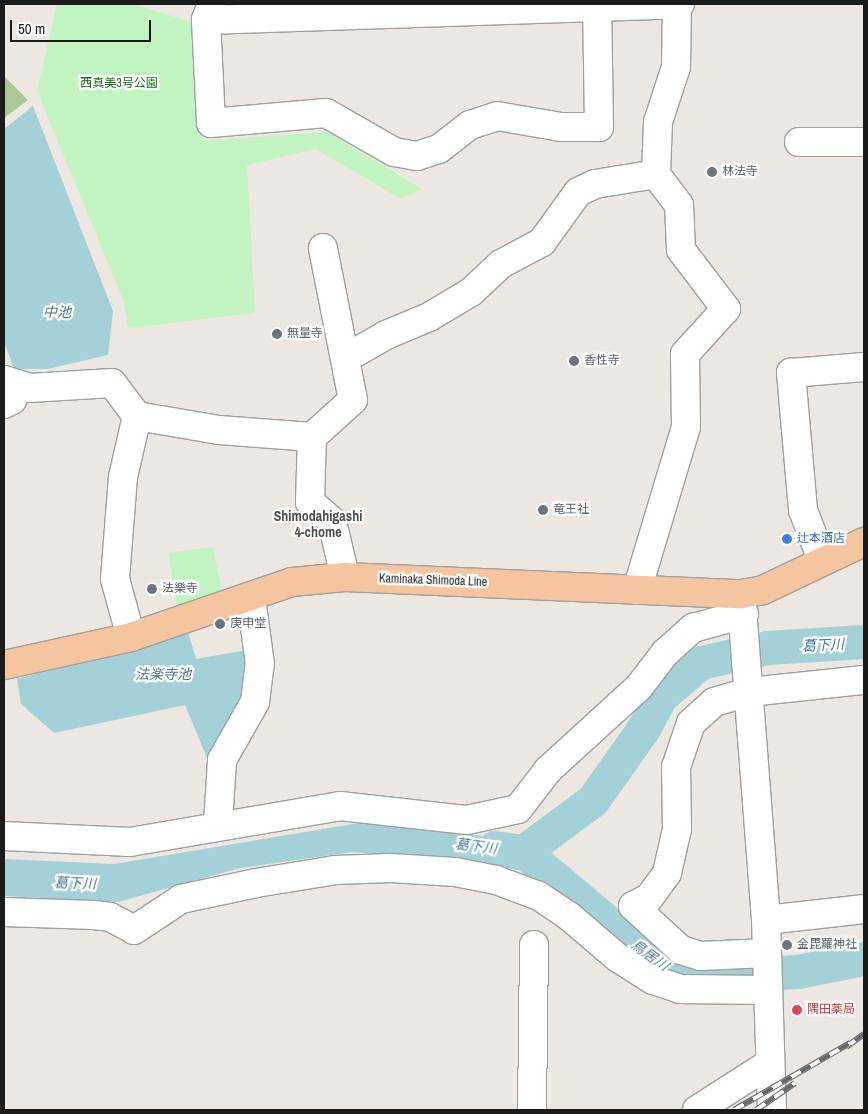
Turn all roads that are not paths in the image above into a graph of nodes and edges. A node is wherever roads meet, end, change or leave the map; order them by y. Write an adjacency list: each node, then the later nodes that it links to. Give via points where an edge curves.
1 (678, 4): 2 (street); 6 (street, via 676,67 658,122)
2 (597, 5): 3 (street); 3 (street, via 599,127 561,127 497,116 470,125 439,149 417,156 394,152 326,112 211,123)
3 (204, 10)
4 (799, 142): 5 (street)
5 (864, 142)
6 (656, 174): 8 (street, via 594,184 578,192 542,242 501,264 471,292 429,317 386,335); 16 (street, via 679,205 681,250 726,309 685,354 686,427)
7 (323, 248): 8 (street)
8 (346, 358): 12 (street, via 353,400)
9 (864, 367): 14 (street, via 791,373 803,510)
10 (9, 390): 11 (street, via 112,383)
11 (137, 416): 12 (street, via 219,430); 19 (street, via 123,477 115,579)
12 (312, 436): 15 (street, via 310,502 332,521)
13 (864, 542): 14 (main road, Kaminaka Shimoda Line)
14 (822, 560): 18 (main road, Kaminaka Shimoda Line)
15 (345, 577): 16 (main road, Kaminaka Shimoda Line); 17 (main road, Kaminaka Shimoda Line, via 292,582)
16 (637, 590): 18 (main road, Kaminaka Shimoda Line)
17 (251, 598): 19 (main road, Kaminaka Shimoda Line); 23 (street, via 257,620 259,674 255,702 222,760)
18 (743, 604): 22 (street); 23 (street, via 693,628 666,653 639,686 548,770 518,809 467,820 340,806)
19 (131, 637): 20 (main road, Kaminaka Shimoda Line)
20 (4, 665)
21 (864, 680): 22 (street)
22 (749, 692): 27 (street); 29 (street, via 714,702 691,723 676,768 677,829 667,873 649,898 633,906 681,950 700,956)
23 (218, 824): 24 (street, via 130,842)
24 (4, 836)
25 (864, 908): 27 (street)
26 (4, 912): 30 (street, via 110,917 134,930 181,900 256,883 335,870 391,868 455,872 496,880 538,896 570,916 618,958 653,980 680,989)
27 (766, 920): 29 (street)
28 (534, 945): 32 (street)
29 (766, 953): 30 (street)
30 (767, 990): 31 (street)
31 (769, 1064): 33 (street); 34 (street)
32 (532, 1110)
33 (697, 1110)
34 (772, 1110)

